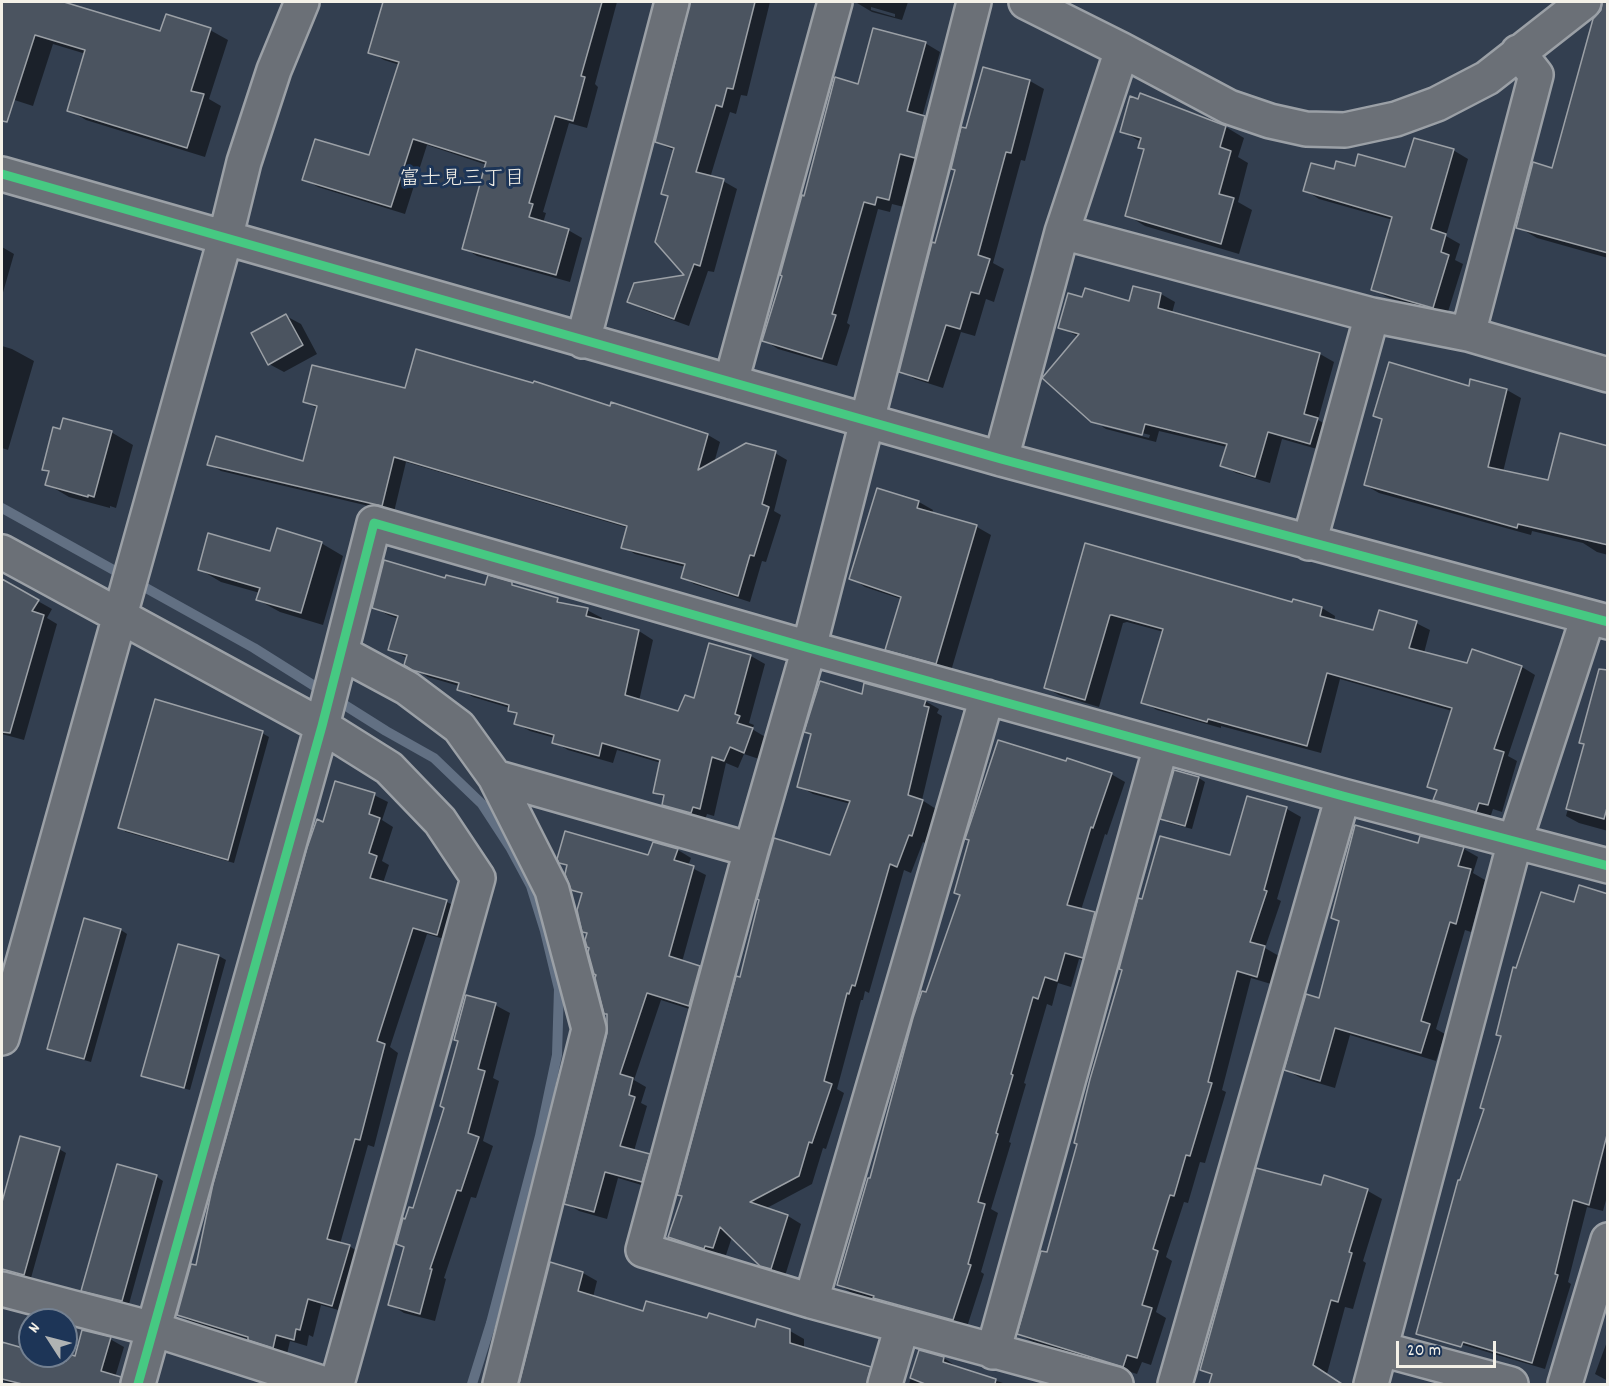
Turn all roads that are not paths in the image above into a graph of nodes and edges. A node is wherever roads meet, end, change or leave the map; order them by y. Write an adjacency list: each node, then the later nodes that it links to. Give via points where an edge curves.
1 (302, 2): 11 (street, via 274,70 244,162)
2 (672, 2): 14 (street)
3 (835, 2): 16 (street)
4 (975, 2): 17 (street)
5 (1026, 2): 7 (street)
6 (1584, 2): 8 (street)
7 (1122, 50): 8 (street, via 1228,107 1306,129 1346,130 1396,120 1437,104 1487,78); 10 (street)
8 (1518, 52): 13 (street, via 1536,75)
9 (2, 174): 11 (street)
10 (1062, 232): 12 (street); 18 (street)
11 (225, 239): 14 (street); 21 (street)
12 (1372, 315): 13 (street); 19 (street)
13 (1468, 334): 15 (street)
14 (584, 341): 16 (street)
15 (1608, 375)
16 (731, 382): 17 (street)
17 (866, 420): 18 (street); 23 (street)
18 (1001, 459): 19 (street)
19 (1309, 543): 22 (street)
20 (2, 552): 21 (street)
21 (120, 616): 26 (street); 33 (street)
22 (1598, 620): 30 (street)
23 (809, 648): 24 (street, via 374,523); 25 (street); 31 (street)
24 (342, 653): 26 (street); 28 (street, via 406,688 459,727)
25 (987, 697): 27 (street); 36 (street)
26 (322, 726): 38 (street); 43 (street, via 389,768 440,821 478,878)
27 (1161, 746): 29 (street); 40 (street)
28 (495, 777): 31 (street); 44 (street, via 552,890 589,1029)
29 (1343, 796): 30 (street); 47 (street)
30 (1515, 841): 32 (street); 39 (street)
31 (751, 850): 36 (street, via 643,1250)
32 (1608, 866)
33 (2, 1038)
34 (1608, 1240): 50 (street)
35 (2, 1289): 38 (street)
36 (811, 1301): 37 (street)
37 (902, 1326): 40 (street); 45 (street)
38 (153, 1329): 41 (street); 42 (street)
39 (1381, 1349): 48 (street); 49 (street)
40 (993, 1352): 46 (street)
41 (138, 1384)
42 (325, 1384)
43 (337, 1384)
44 (500, 1384)
45 (885, 1384)
46 (1116, 1384)
47 (1175, 1384)
48 (1371, 1384)
49 (1511, 1384)
50 (1566, 1384)

